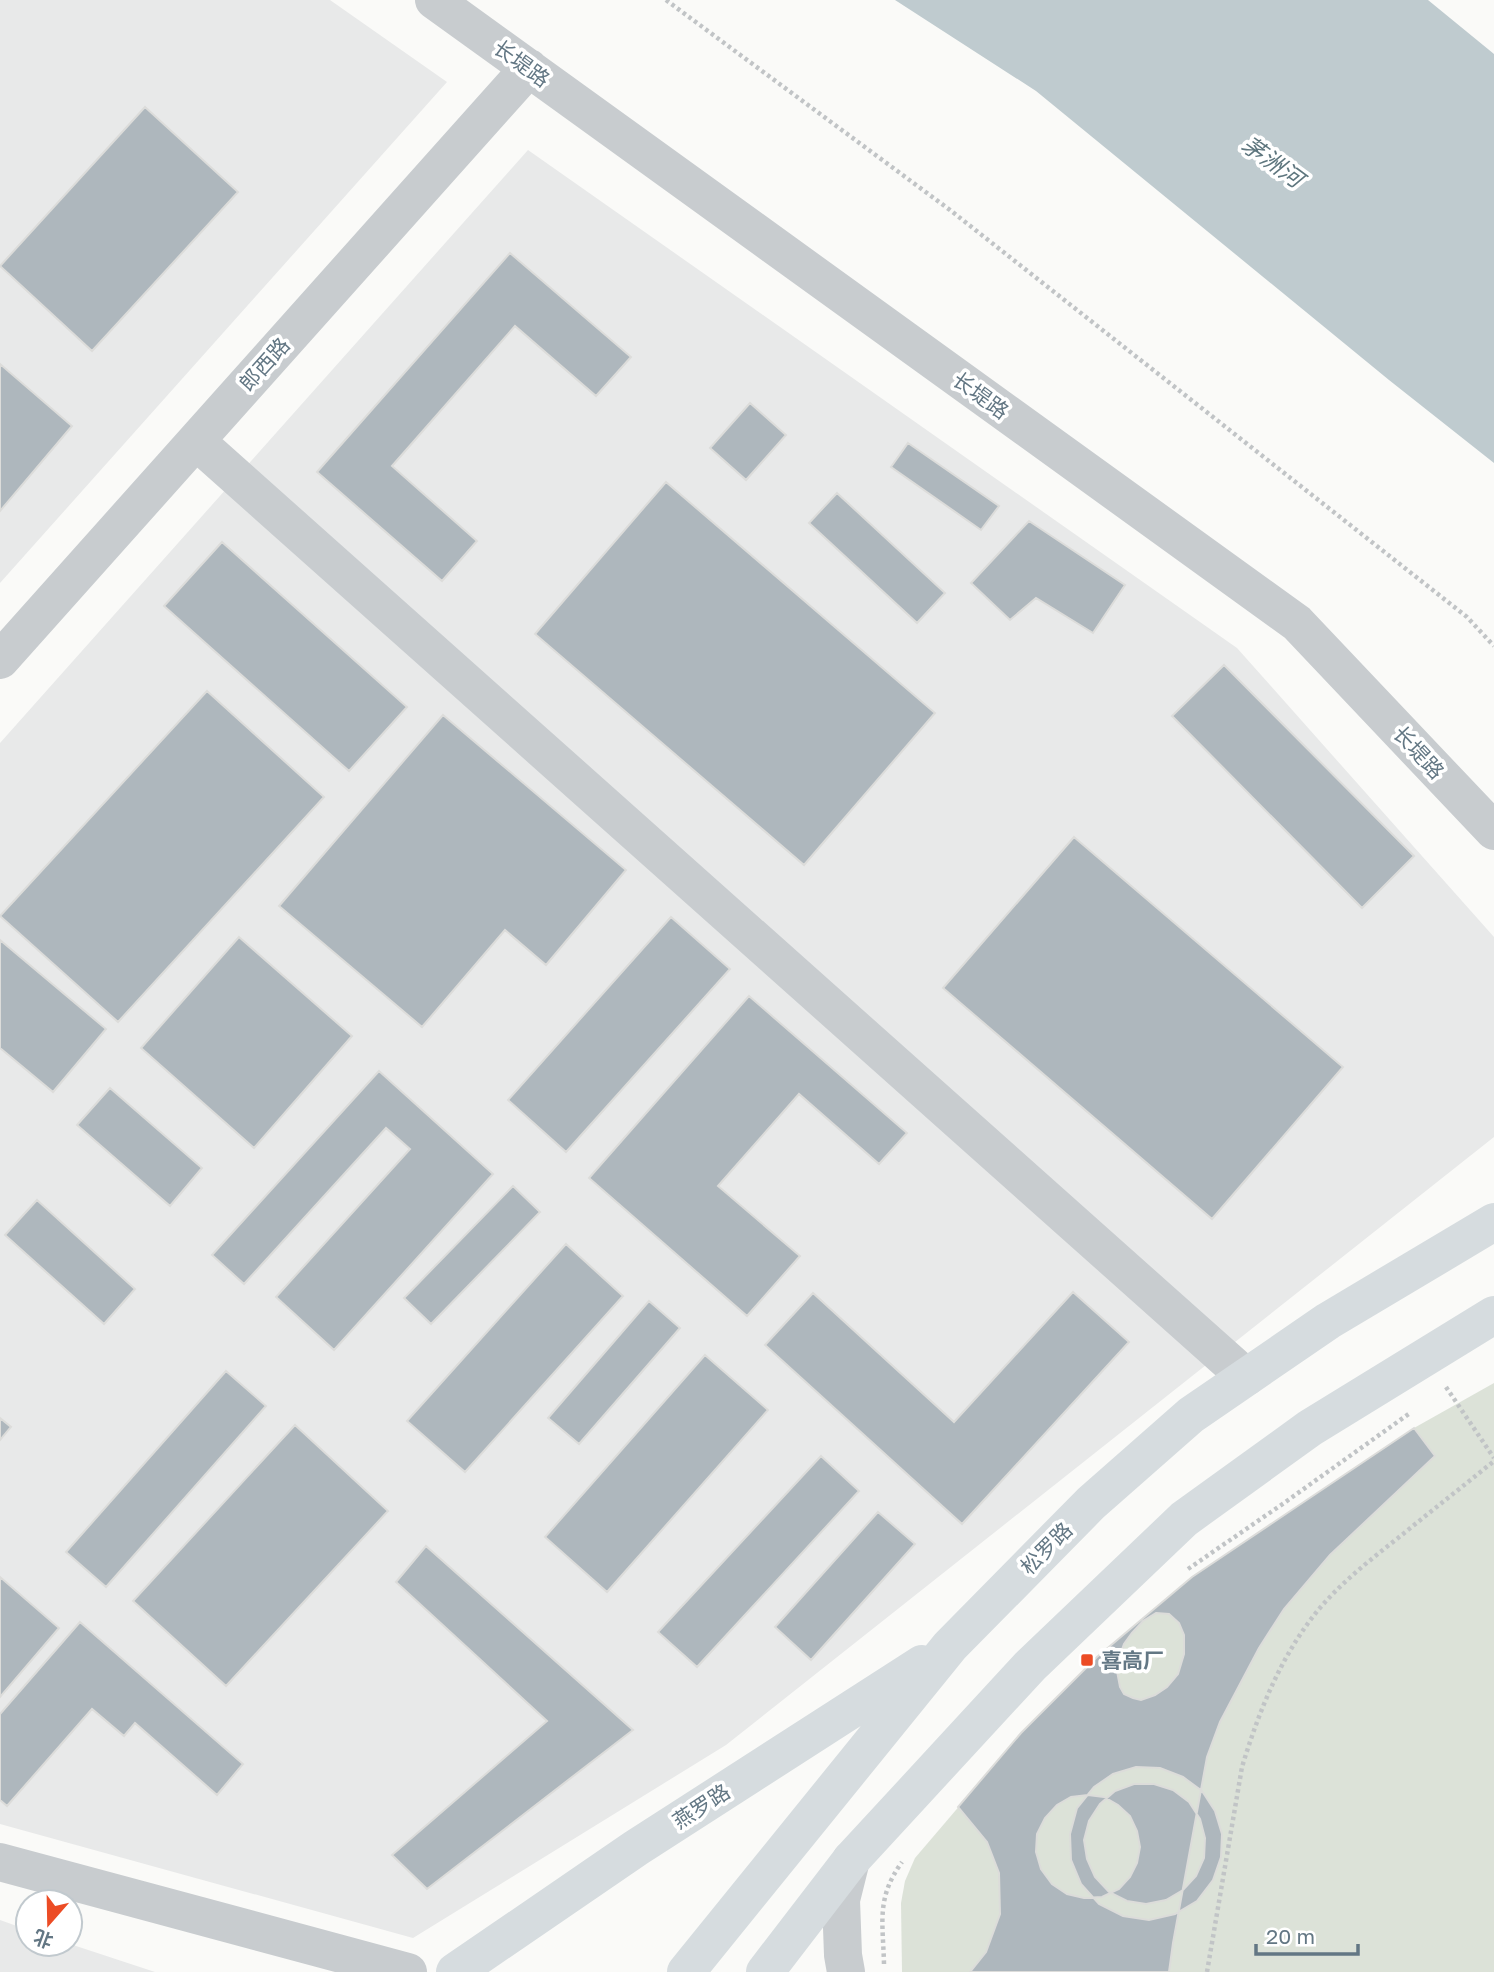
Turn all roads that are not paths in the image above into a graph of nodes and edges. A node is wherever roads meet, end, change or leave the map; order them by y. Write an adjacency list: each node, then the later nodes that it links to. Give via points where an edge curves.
1 (433, 0): 2 (street, 长堤路)
2 (529, 68): 3 (street, 郎西路); 5 (street, 长堤路, via 1297,623)
3 (196, 441): 4 (street, 郎西路); 8 (street)
4 (0, 660)
5 (1494, 831)
6 (1494, 1222): 8 (main road, 松罗路, via 1328,1321)
7 (1494, 1315): 10 (main road, via 1310,1428 1184,1520 1030,1666)
8 (1246, 1377): 9 (main road, 松罗路, via 1191,1415 1091,1503)
9 (950, 1646): 13 (main road, 燕罗路, via 636,1848); 14 (main road, 松罗路)
10 (851, 1860): 15 (main road); 16 (street, via 841,1900)
11 (0, 1862): 12 (street)
12 (408, 1972)
13 (455, 1972)
14 (685, 1972)
15 (765, 1972)
16 (846, 1972)

